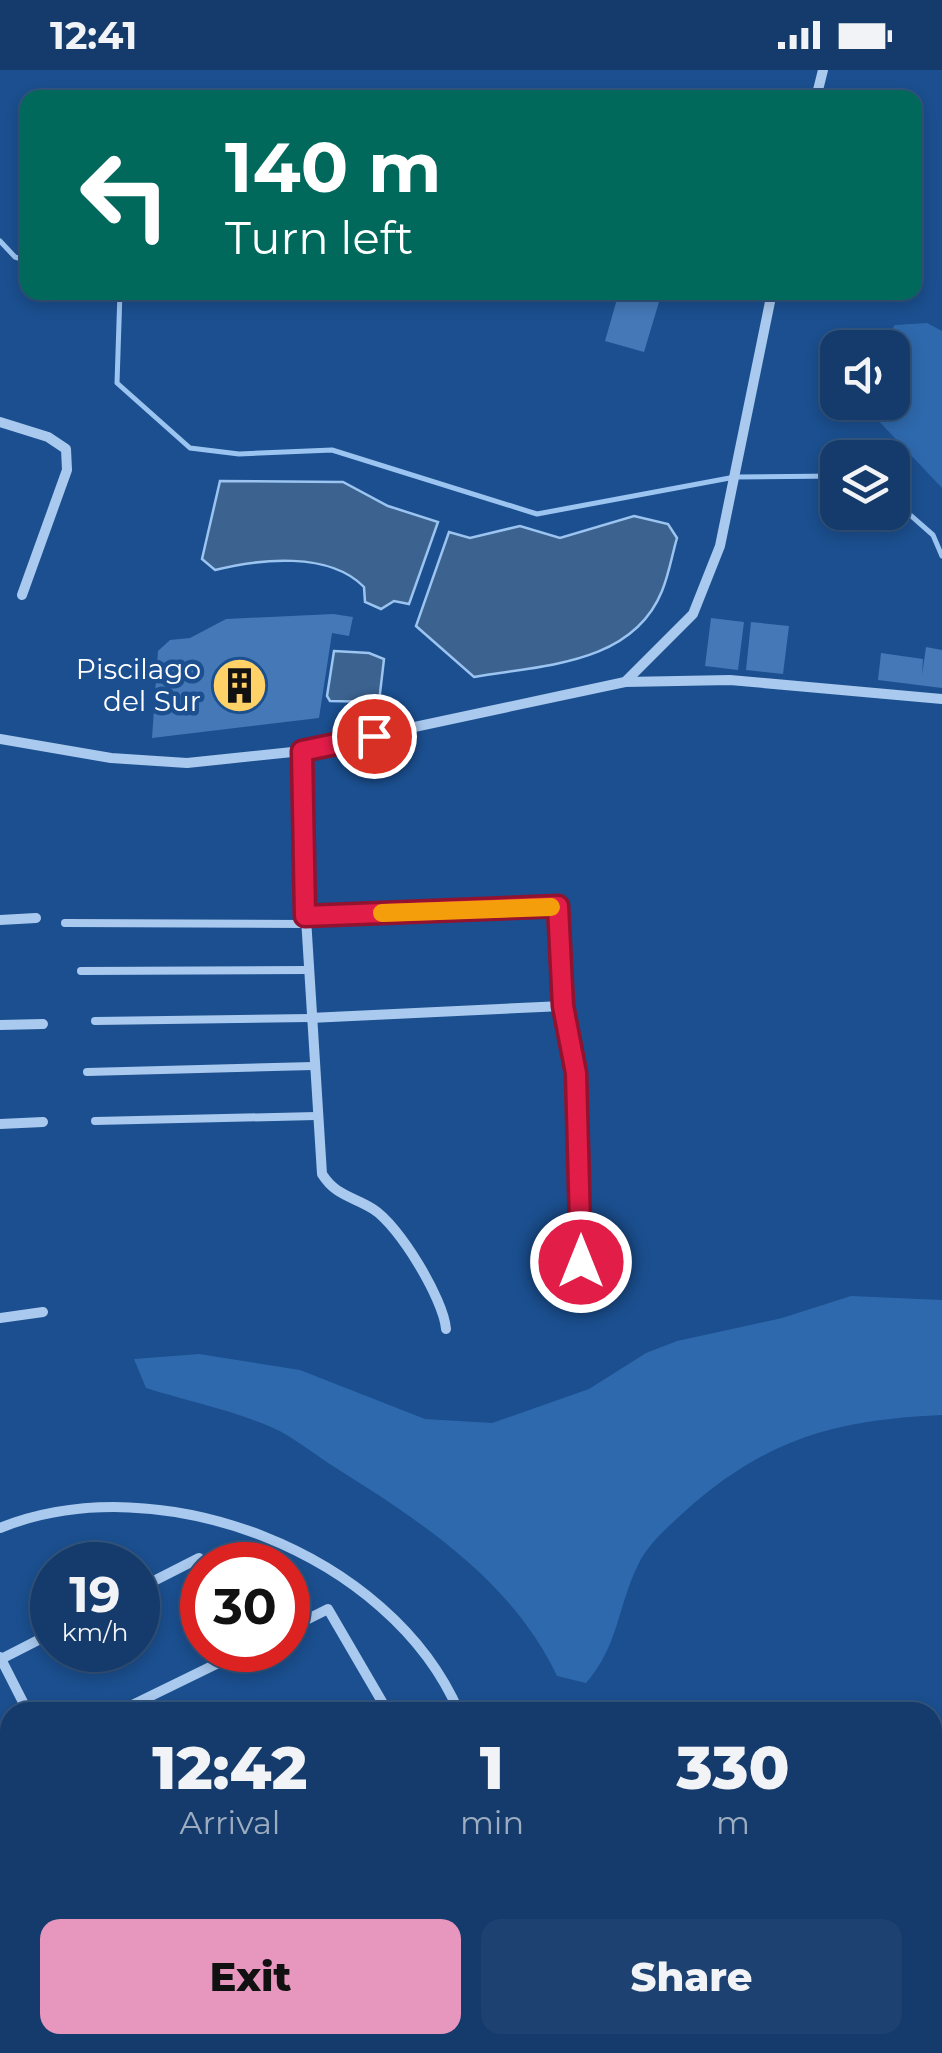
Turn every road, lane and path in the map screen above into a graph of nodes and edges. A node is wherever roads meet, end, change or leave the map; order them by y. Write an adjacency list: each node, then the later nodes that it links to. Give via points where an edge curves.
1 (770, 300): 4 (street, via 720,546 694,614)
2 (0, 422): 3 (street, via 48,436 66,449 67,470)
3 (22, 595)
4 (625, 682): 5 (street, via 730,680); 7 (street)
5 (942, 699)
6 (0, 738): 7 (street, via 111,758 188,763)
7 (302, 751): 10 (street)
8 (36, 918): 9 (street)
9 (0, 920)
10 (305, 920): 11 (lane); 13 (street); 14 (street, via 558,906)
11 (64, 924)
12 (82, 970): 13 (lane)
13 (308, 970): 15 (street)
14 (563, 1006): 15 (street); 25 (street, via 576,1073)
15 (310, 1018): 16 (lane); 19 (street)
16 (95, 1021)
17 (42, 1024): 18 (street)
18 (0, 1025)
19 (313, 1066): 20 (lane); 21 (street)
20 (87, 1072)
21 (316, 1116): 23 (lane); 28 (street, via 322,1174 332,1190 375,1209 394,1227 445,1310)
22 (43, 1122): 24 (street)
23 (95, 1122)
24 (0, 1124)
25 (581, 1292)
26 (43, 1312): 27 (street)
27 (0, 1318)
28 (446, 1329)
29 (0, 1528): 37 (street, via 86,1509 160,1509 232,1524 301,1552 362,1593 415,1644)
30 (310, 1618): 36 (street, via 328,1609)
31 (30, 1643): 32 (street)
32 (0, 1658): 34 (street)
33 (199, 1672): 35 (street)
34 (23, 1702)
35 (138, 1702)
36 (382, 1702)
37 (453, 1702)

